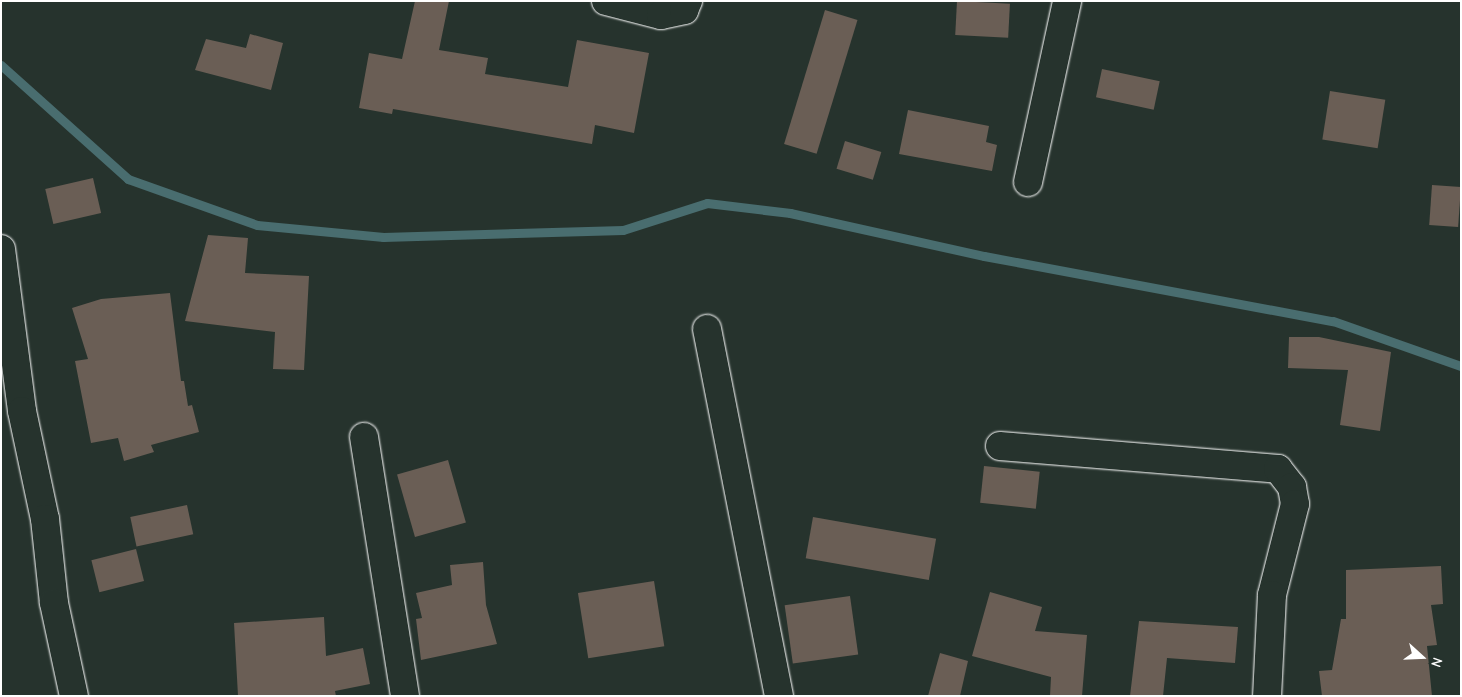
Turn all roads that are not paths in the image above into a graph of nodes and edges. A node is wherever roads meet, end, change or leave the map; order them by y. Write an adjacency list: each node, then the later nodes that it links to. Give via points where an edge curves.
1 (606, 1): 2 (street, via 661,14 684,10)
2 (688, 1)
3 (1067, 1): 4 (street)
4 (1028, 182)
5 (1, 249): 9 (street, via 22,410 45,519 54,603)
6 (707, 329): 11 (street)
7 (364, 437): 10 (street)
8 (1000, 446): 12 (street, via 1278,469 1292,488 1295,504 1272,595)
9 (74, 696)
10 (405, 696)
11 (779, 696)
12 (1267, 696)

